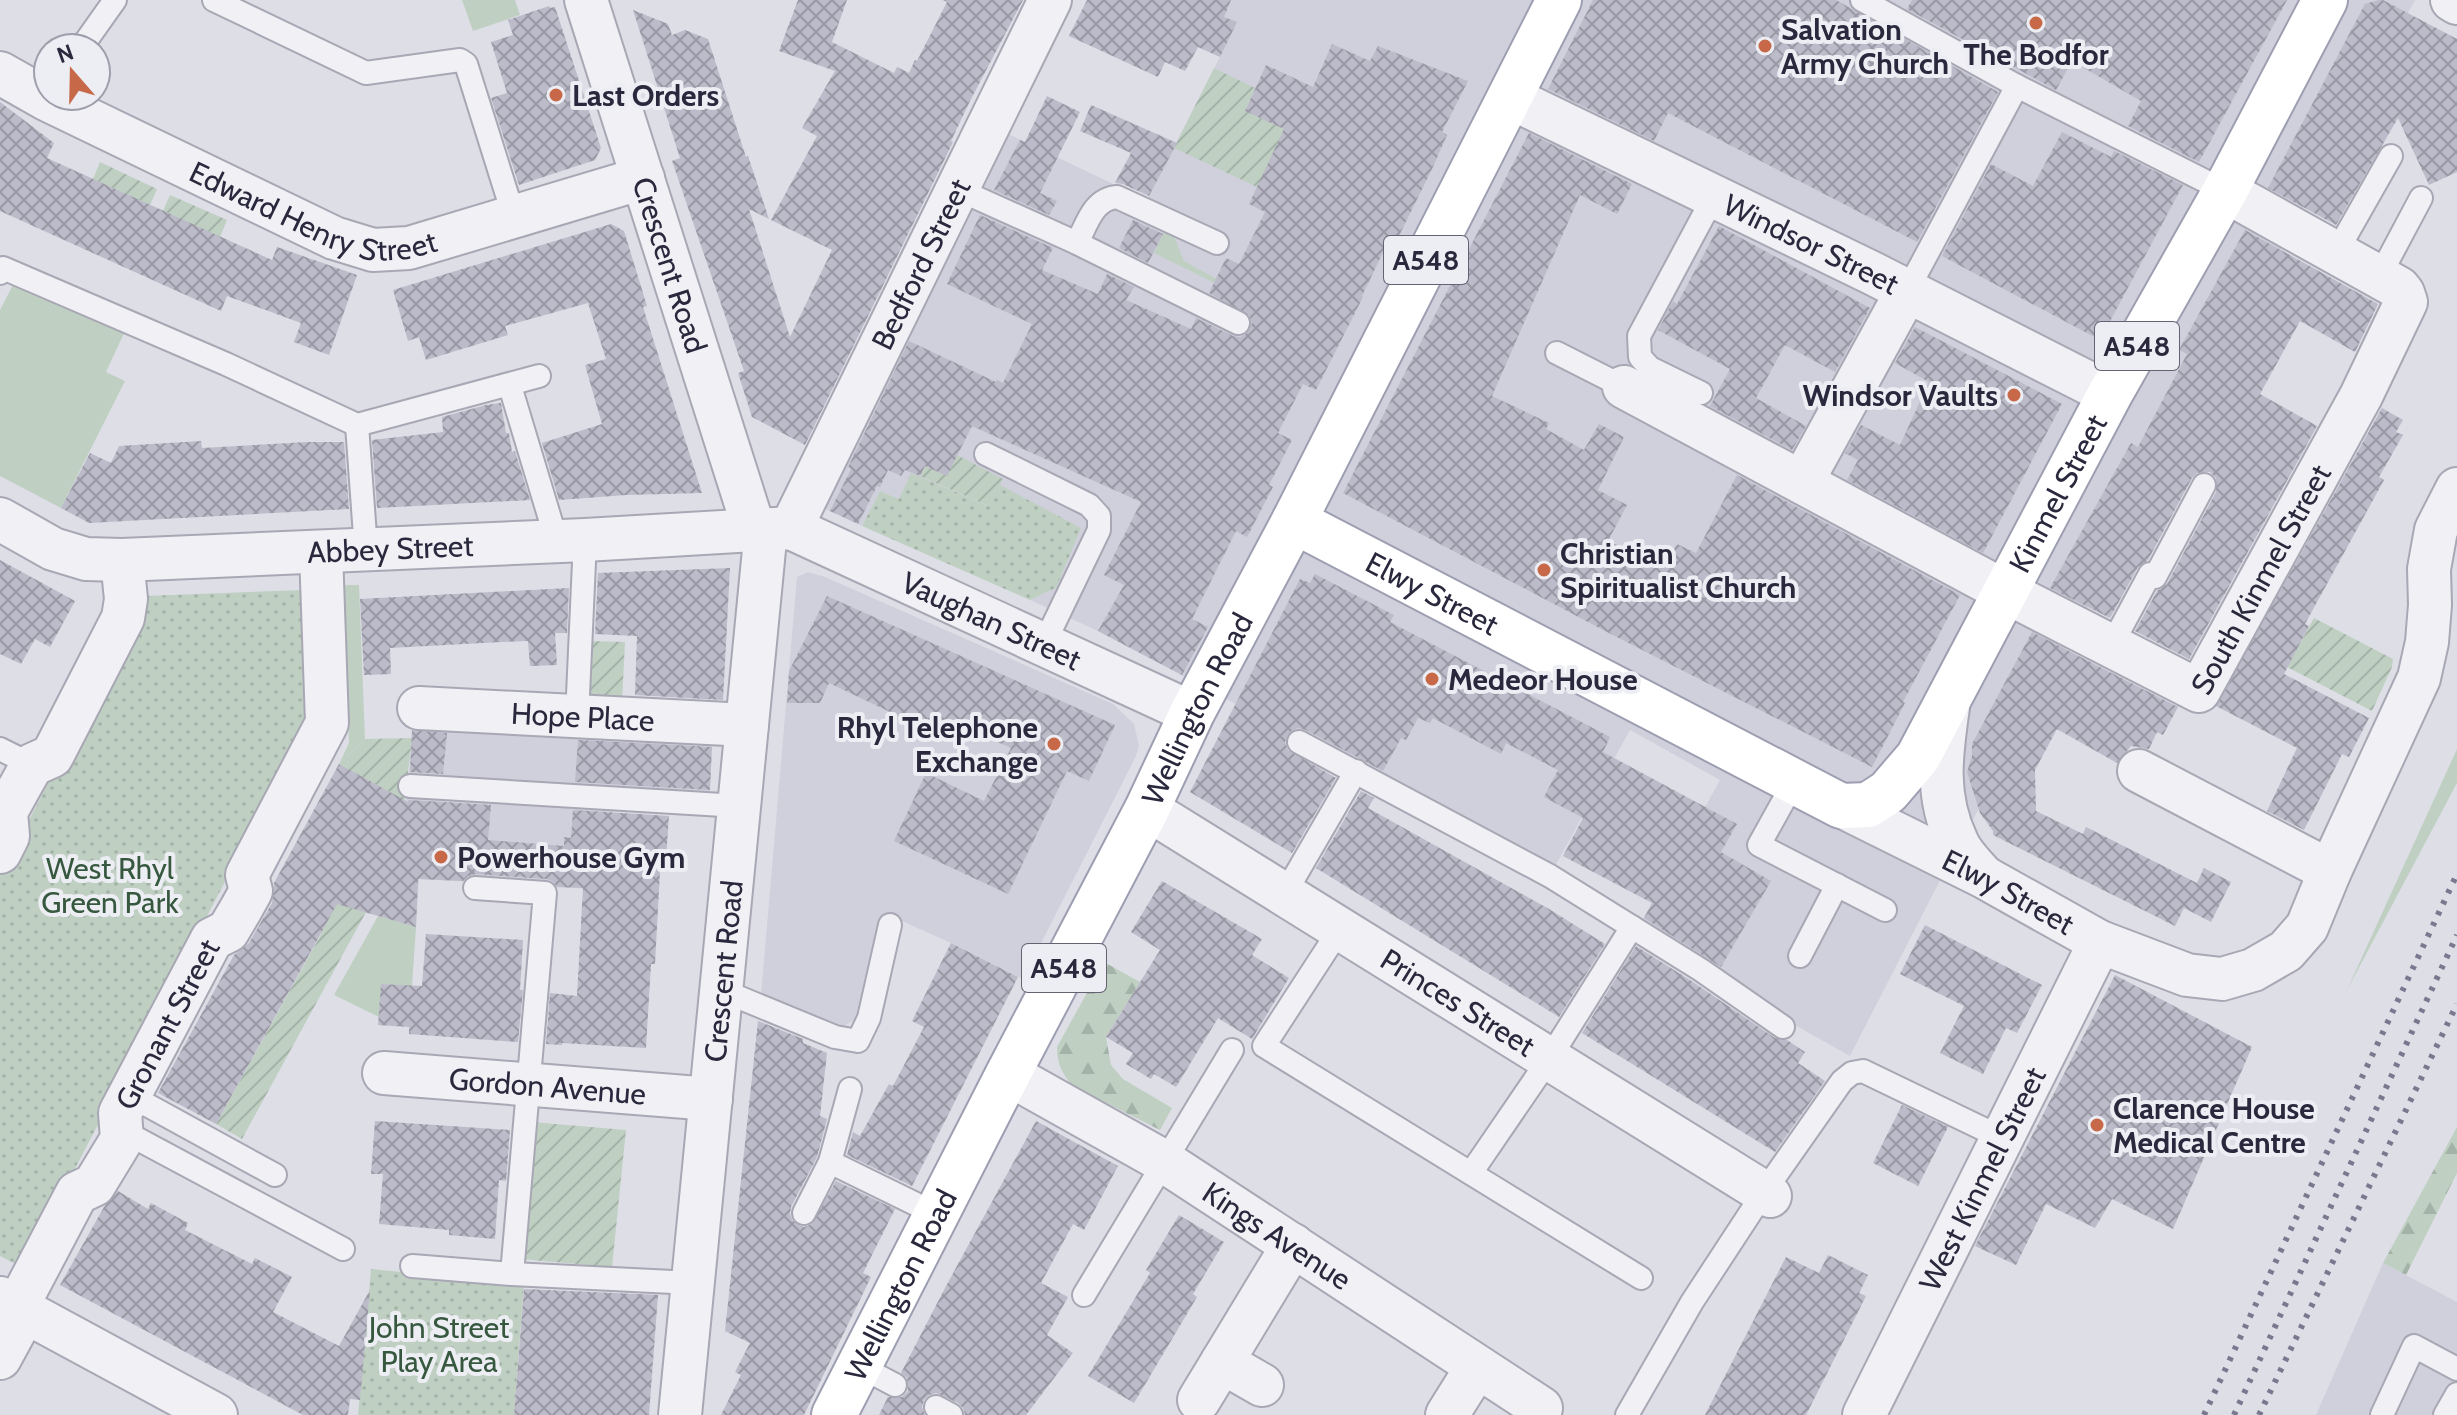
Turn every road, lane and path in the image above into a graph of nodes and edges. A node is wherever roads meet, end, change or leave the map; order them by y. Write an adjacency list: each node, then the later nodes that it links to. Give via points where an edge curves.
1 (115, 0): 8 (lane)
2 (214, 0): 20 (lane, via 366,73 460,60 466,64)
3 (586, 0): 15 (street, Crescent Road)
4 (1050, 0): 16 (street, Bedford Street)
5 (1559, 0): 12 (main road, Wellington Road / A548)
6 (1862, 0): 10 (lane)
7 (2325, 0): 17 (main road, Kinmel Street / A548)
8 (92, 32)
9 (0, 73): 11 (street, Edward Henry Street)
10 (2017, 86): 17 (lane); 26 (lane)
11 (32, 90)
12 (1509, 97): 18 (street, Windsor Street); 40 (main road, Wellington Road / A548)
13 (76, 112): 20 (street, Edward Henry Street, via 334,238 373,250 409,248)
14 (2391, 156): 23 (lane)
15 (643, 178): 20 (street, Edward Henry Street); 41 (street, Crescent Road)
16 (957, 189): 21 (lane); 41 (street, Bedford Street)
17 (2225, 191): 23 (street, South Kinmel Street); 33 (main road, Kinmel Street / A548)
18 (1714, 196): 26 (street, Windsor Street); 32 (lane, via 1639,336 1640,357 1650,368)
19 (2421, 198): 25 (lane)
20 (514, 217)
21 (1077, 243): 22 (lane, via 1097,204 1117,197); 27 (lane)
22 (1217, 243)
23 (2336, 253): 25 (street, South Kinmel Street)
24 (0, 273): 34 (lane, via 3,268)
25 (2379, 277): 48 (street, South Kinmel Street, via 2403,293 2405,307 2199,691)
26 (1907, 291): 33 (street, Windsor Street); 36 (street)
27 (1238, 323)
28 (1557, 353): 31 (lane)
29 (539, 376): 30 (lane)
30 (510, 386): 34 (lane); 42 (lane)
31 (1624, 387): 36 (street, South Kinmel Street)
32 (1701, 393)
33 (2110, 394): 46 (main road, Kinmel Street / A548)
34 (357, 425): 43 (lane)
35 (986, 454): 47 (lane, via 1089,505 1099,516 1099,530)
36 (1802, 482): 46 (street, South Kinmel Street)
37 (2204, 485): 48 (lane)
38 (2457, 489): 64 (street, Elwy Street, via 2436,530 2419,678)
39 (0, 519): 45 (street, Abbey Street, via 53,549 86,559)
40 (1294, 521): 51 (main road, Wellington Road / A548); 58 (main road, Elwy Street)
41 (770, 529): 42 (street, Abbey Street); 47 (street, Vaughan Street); 53 (street, Crescent Road)
42 (571, 541): 43 (street, Abbey Street); 52 (lane)
43 (366, 550): 44 (street, Abbey Street)
44 (321, 552): 45 (street, Abbey Street); 84 (street, Gronant Street, via 327,723 247,875 251,891 228,931 212,939)
45 (122, 560): 55 (street, via 123,618 52,756)
46 (2006, 592): 48 (street, South Kinmel Street); 49 (main road, Kinmel Street / A548)
47 (1044, 644): 51 (street, Vaughan Street)
48 (2111, 646)
49 (1950, 694): 61 (main road, Kinmel Street / A548, via 1918,757 1888,792 1868,805); 65 (street, Kinmel Street / A548, via 1940,758 1944,806 1957,844)
50 (419, 708): 52 (street, Hope Place)
51 (1192, 713): 62 (main road, Wellington Road / A548)
52 (577, 717): 53 (street, Hope Place)
53 (747, 725): 60 (street, Crescent Road)
54 (1299, 742): 56 (lane)
55 (16, 757): 63 (street, via 6,812 8,836)
56 (1356, 771): 68 (lane); 71 (lane, via 1550,876)
57 (2139, 771): 64 (street, via 2191,782)
58 (1794, 782): 61 (main road, Elwy Street); 66 (lane, via 1759,845)
59 (410, 786): 60 (lane)
60 (739, 806): 75 (street, Crescent Road)
61 (1841, 806): 65 (street, Elwy Street)
62 (1147, 809): 68 (street, Princes Street); 80 (main road, Wellington Road / A548)
63 (0, 852)
64 (2330, 871): 73 (street, Elwy Street, via 2307,927 2286,951 2253,970 2222,979 2187,975)
65 (1984, 877): 73 (street, Elwy Street)
66 (1837, 885): 69 (lane); 74 (lane)
67 (475, 888): 81 (lane, via 545,893)
68 (1284, 895): 72 (street, Princes Street)
69 (1885, 910)
70 (890, 925): 75 (lane, via 869,1018 858,1041 835,1037)
71 (1632, 927): 76 (lane); 78 (lane)
72 (1340, 929): 78 (street, Princes Street); 88 (lane, via 1264,1046)
73 (2100, 942): 85 (street, West Kinmel Street)
74 (1800, 956)
75 (721, 990): 83 (street, Crescent Road)
76 (1783, 1027)
77 (1232, 1050): 87 (lane)
78 (1549, 1059): 88 (lane); 90 (street, Princes Street)
79 (384, 1073): 81 (street, Gordon Avenue)
80 (1008, 1074): 87 (street, Kings Avenue); 92 (main road, Wellington Road / A548)
81 (527, 1085): 83 (street, Gordon Avenue); 96 (lane)
82 (850, 1089): 86 (lane)
83 (711, 1099): 98 (street, Crescent Road)
84 (125, 1113): 89 (lane); 94 (lane); 100 (street, Gronant Street, via 122,1139 94,1185 77,1193)
85 (2002, 1138): 90 (lane, via 1863,1071 1852,1073); 114 (street, West Kinmel Street)
86 (830, 1162): 91 (lane); 92 (lane)
87 (1165, 1162): 93 (street, Kings Avenue); 99 (lane)
88 (1471, 1173): 97 (lane)
89 (275, 1175)
90 (1767, 1194): 113 (lane, via 1692,1302)
91 (804, 1213)
92 (936, 1214): 111 (main road, Wellington Road / A548, via 877,1376)
93 (1293, 1245): 102 (street); 103 (street, Kings Avenue)
94 (343, 1249)
95 (412, 1266): 96 (lane)
96 (512, 1274): 98 (lane)
97 (1641, 1278)
98 (693, 1283): 110 (street, Crescent Road)
99 (1084, 1295)
100 (14, 1306): 101 (street, Gronant Street); 109 (street)
101 (0, 1358)
102 (1222, 1362): 105 (street); 107 (street)
103 (1477, 1367): 108 (street, Kings Avenue); 112 (street)
104 (2457, 1369): 115 (lane, via 2414,1346)
105 (1262, 1385)
106 (2457, 1394): 116 (lane)
107 (1199, 1400)
108 (1541, 1408)
109 (216, 1415)
110 (680, 1415)
111 (834, 1415)
112 (1447, 1415)
113 (1627, 1415)
114 (1864, 1415)
115 (2382, 1415)
116 (2445, 1415)

